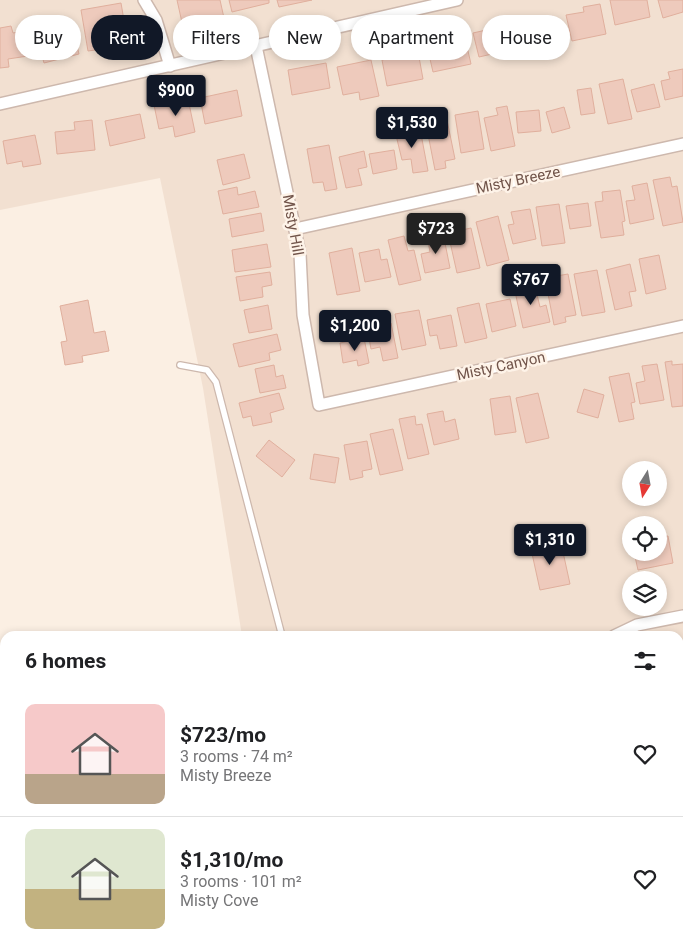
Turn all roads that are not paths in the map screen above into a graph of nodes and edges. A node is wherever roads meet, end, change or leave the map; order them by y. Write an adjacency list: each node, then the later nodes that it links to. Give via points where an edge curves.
1 (144, 0): 6 (street, via 156,20)
2 (457, 0): 3 (street)
3 (259, 45)
4 (196, 60): 6 (street)
5 (259, 60): 9 (street, Misty Hill)
6 (170, 66): 7 (street)
7 (0, 104)
8 (683, 144): 9 (street, Misty Breeze)
9 (295, 229): 12 (street, Misty Hill, via 300,254 303,314)
10 (683, 326): 12 (street, Misty Canyon)
11 (180, 365): 14 (lane, via 207,370 216,382)
12 (319, 406)
13 (683, 616): 15 (street, via 637,625)
14 (281, 631)
15 (624, 631)

